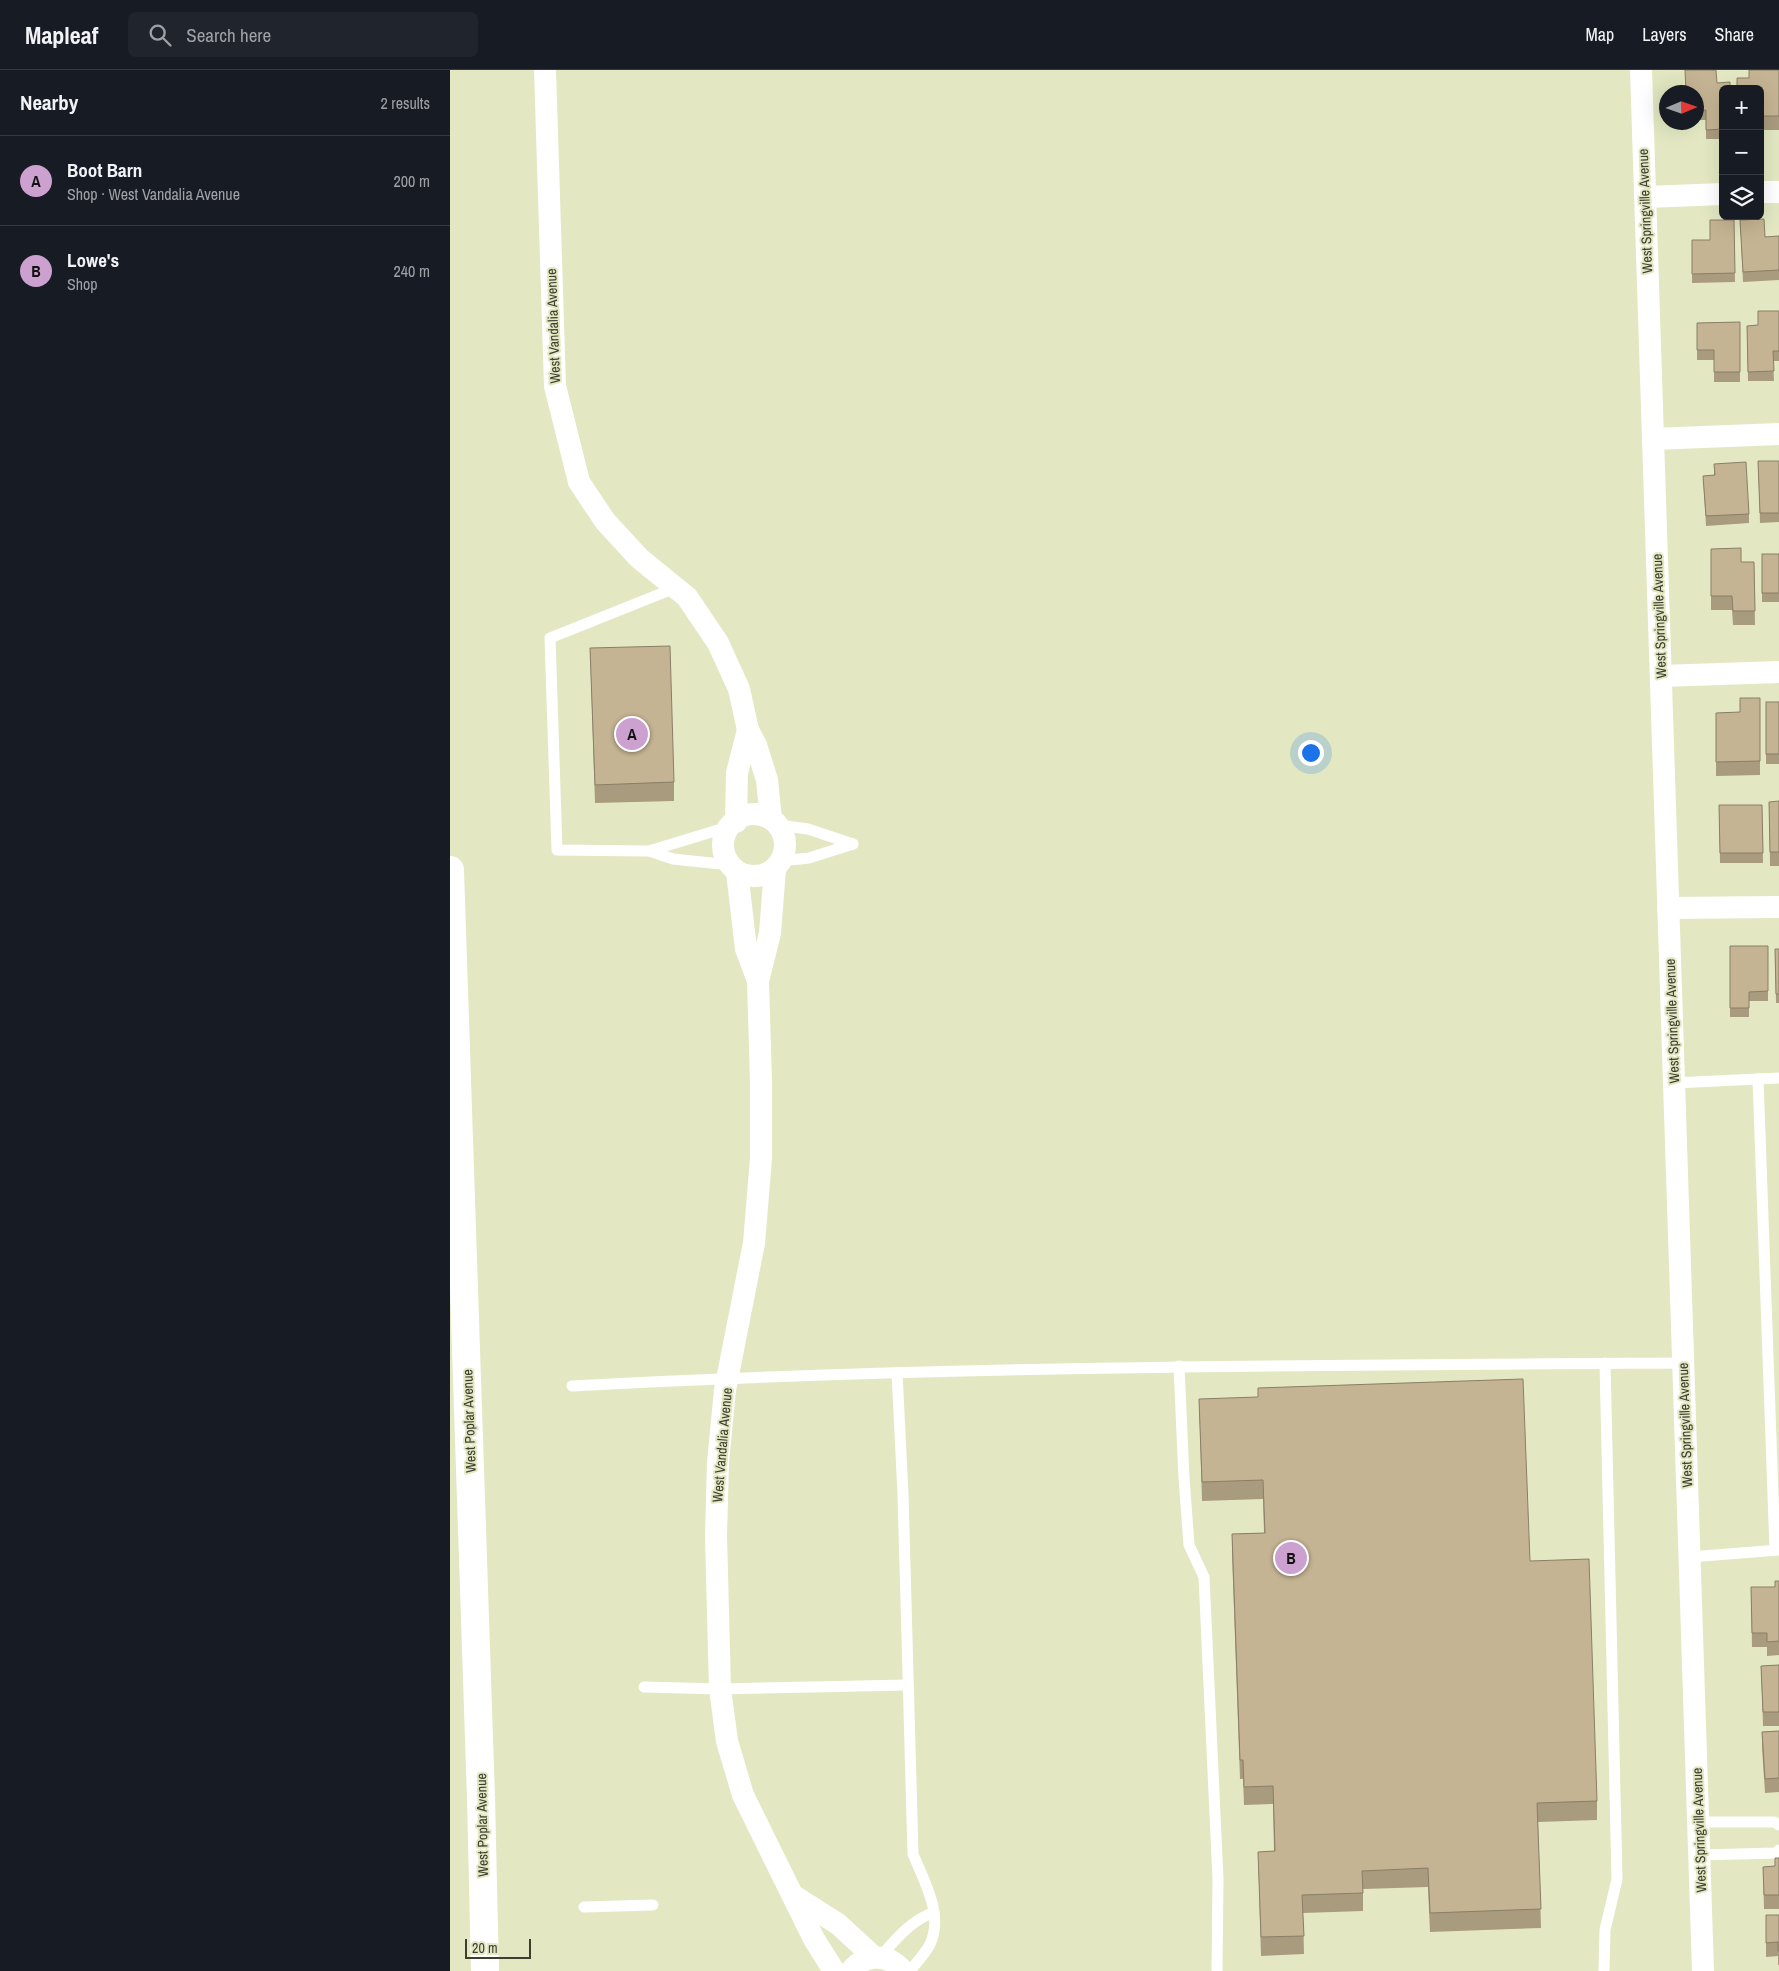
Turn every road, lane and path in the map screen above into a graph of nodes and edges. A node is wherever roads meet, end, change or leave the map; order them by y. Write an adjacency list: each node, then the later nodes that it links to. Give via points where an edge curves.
1 (545, 70): 9 (street, West Vandalia Avenue, via 555,386 579,482 604,521 639,558)
2 (1641, 70): 6 (street, West Springville Avenue)
3 (1764, 192): 4 (street)
4 (1779, 192)
5 (1719, 194): 6 (street)
6 (1645, 197): 8 (street, West Springville Avenue)
7 (1779, 434): 8 (street)
8 (1653, 439): 11 (street, West Springville Avenue)
9 (675, 588): 12 (street, West Vandalia Avenue, via 687,597 718,643 740,689); 15 (lane, via 550,638 557,850)
10 (1779, 672): 11 (street)
11 (1661, 676): 20 (street, West Springville Avenue)
12 (748, 730): 13 (street, West Vandalia Avenue, via 767,780); 14 (street, West Vandalia Avenue, via 737,773)
13 (775, 822): 14 (street, via 754,814 744,815); 16 (street, via 785,842 785,852); 16 (lane, via 853,844)
14 (732, 824): 15 (lane); 17 (street, via 724,836 723,846)
15 (649, 851): 17 (lane, via 673,859)
16 (778, 865): 17 (street, via 766,874 756,876 746,876); 21 (street, West Vandalia Avenue, via 770,933)
17 (733, 868): 21 (street, West Vandalia Avenue, via 746,949)
18 (450, 870): 45 (main road, West Poplar Avenue)
19 (1779, 907): 20 (street)
20 (1668, 908): 24 (street, West Springville Avenue)
21 (758, 981): 29 (street, West Vandalia Avenue, via 761,1158 754,1243)
22 (1779, 1078): 23 (lane)
23 (1758, 1079): 24 (lane); 31 (lane)
24 (1674, 1083): 26 (street, West Springville Avenue)
25 (1605, 1363): 26 (lane); 27 (lane); 51 (lane, via 1617,1879 1605,1930)
26 (1683, 1363): 32 (street, West Springville Avenue)
27 (1179, 1366): 28 (lane); 50 (lane, via 1190,1545 1204,1577 1218,1879)
28 (897, 1373): 29 (lane); 33 (lane)
29 (728, 1378): 30 (lane); 35 (street, West Vandalia Avenue, via 717,1472)
30 (572, 1386)
31 (1777, 1550): 32 (lane)
32 (1690, 1558): 36 (street, West Springville Avenue)
33 (908, 1684): 35 (lane); 43 (lane, via 913,1854)
34 (644, 1687): 35 (lane)
35 (720, 1689): 40 (street, West Vandalia Avenue, via 727,1741 743,1795)
36 (1698, 1822): 37 (lane, via 1774,1822); 39 (street, West Springville Avenue)
37 (1779, 1825)
38 (1779, 1850): 39 (lane, via 1776,1853)
39 (1700, 1855): 52 (street, West Springville Avenue)
40 (794, 1896): 44 (street, West Vandalia Avenue, via 838,1924); 46 (street, West Vandalia Avenue, via 814,1939)
41 (653, 1906): 42 (lane)
42 (584, 1907)
43 (934, 1912): 44 (lane, via 919,1918); 49 (lane, via 935,1929 929,1946)
44 (876, 1957): 47 (street, via 858,1964); 48 (street, West Vandalia Avenue, via 891,1960)
45 (485, 1971)
46 (834, 1971)
47 (851, 1971)
48 (903, 1971)
49 (910, 1971)
50 (1217, 1971)
51 (1604, 1971)
52 (1703, 1971)

